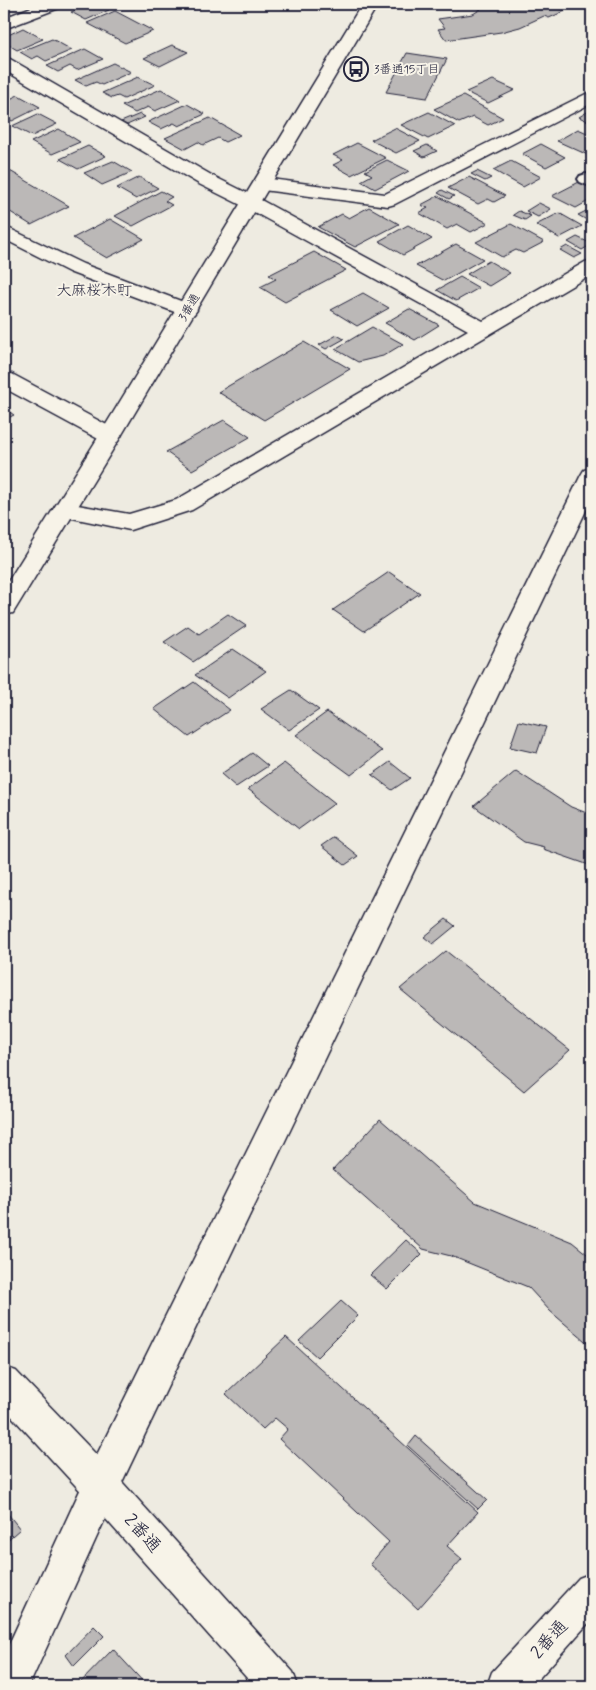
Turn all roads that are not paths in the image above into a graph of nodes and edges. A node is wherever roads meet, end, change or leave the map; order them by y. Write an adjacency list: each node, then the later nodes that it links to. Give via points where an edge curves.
1 (53, 4): 3 (street)
2 (370, 4): 6 (street, 3番通)
3 (4, 24)
4 (4, 63): 7 (street, via 206,180)
5 (592, 96): 6 (street, via 388,200)
6 (262, 184): 7 (street, 3番通)
7 (252, 203): 10 (street, 3番通); 11 (street)
8 (4, 232): 10 (street, via 76,268)
9 (592, 266): 11 (street)
10 (187, 310): 13 (street, 3番通)
11 (483, 330): 15 (street, via 184,505 130,522)
12 (4, 379): 13 (street)
13 (110, 436): 15 (street, 3番通)
14 (590, 484): 18 (street)
15 (66, 510): 16 (street, 3番通)
16 (4, 607)
17 (4, 1382): 18 (street, 2番通)
18 (101, 1486): 20 (street); 21 (street, 2番通)
19 (592, 1591): 22 (street, 2番通)
20 (9, 1686)
21 (279, 1686)
22 (506, 1686)

